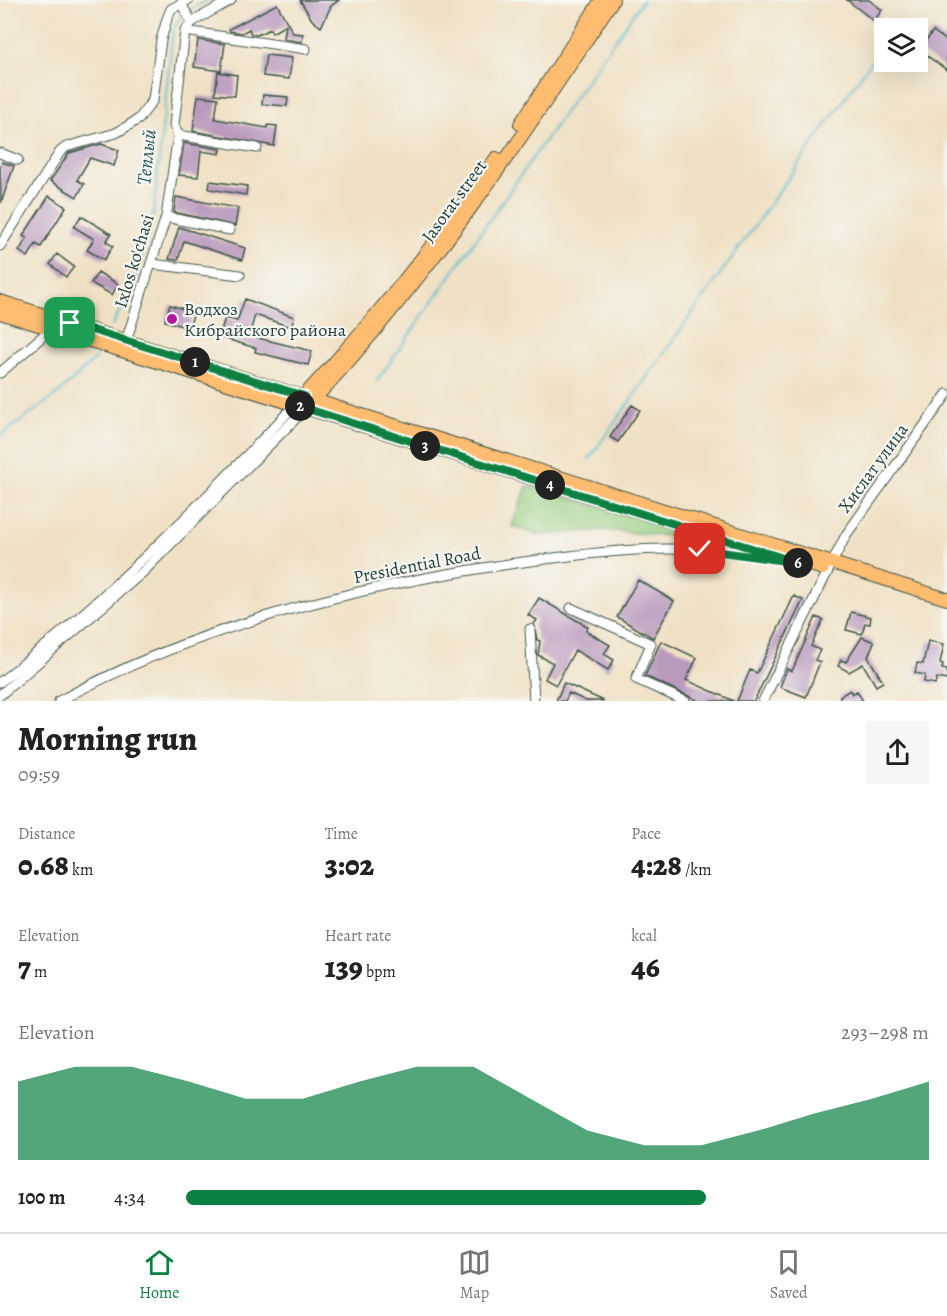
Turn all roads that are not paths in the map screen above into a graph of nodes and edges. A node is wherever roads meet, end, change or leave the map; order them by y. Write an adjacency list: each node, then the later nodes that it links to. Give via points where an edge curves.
1 (231, 0): 5 (street)
2 (602, 0): 23 (main road, Jasorat street, via 433,246)
3 (612, 0): 23 (main road, Jasorat street, via 560,82 404,299)
4 (185, 2): 5 (street); 14 (street, via 171,9 167,19 153,100 138,119 116,133 60,152)
5 (192, 22): 6 (street)
6 (185, 31): 7 (street); 8 (street, Ixlos ko'chasi, via 174,125)
7 (306, 49)
8 (178, 135): 9 (street); 12 (street, Ixlos ko'chasi)
9 (257, 148)
10 (0, 153): 11 (street)
11 (18, 160)
12 (166, 217): 13 (street); 15 (street, Ixlos ko'chasi)
13 (230, 230)
14 (0, 246)
15 (152, 264): 16 (street); 20 (street, Ixlos ko'chasi)
16 (240, 275)
17 (0, 301): 20 (main road)
18 (0, 313): 19 (main road)
19 (51, 329): 21 (street); 23 (main road)
20 (126, 341): 23 (main road)
21 (0, 373)
22 (947, 395): 25 (street, Хислат улица, via 849,530)
23 (305, 402): 24 (main road); 25 (main road); 30 (street, via 121,579); 31 (street, via 144,571)
24 (799, 563): 25 (main road); 32 (street, Presidential Road, via 725,551 649,547 430,577 308,605 226,630 118,672)
25 (830, 567): 26 (main road); 28 (main road); 35 (street, Хислат улица)
26 (947, 599)
27 (571, 608): 34 (street, via 651,644 636,679)
28 (947, 608)
29 (530, 629): 33 (street)
30 (0, 682)
31 (0, 695)
32 (59, 701)
33 (534, 701)
34 (685, 701)
35 (763, 701)

